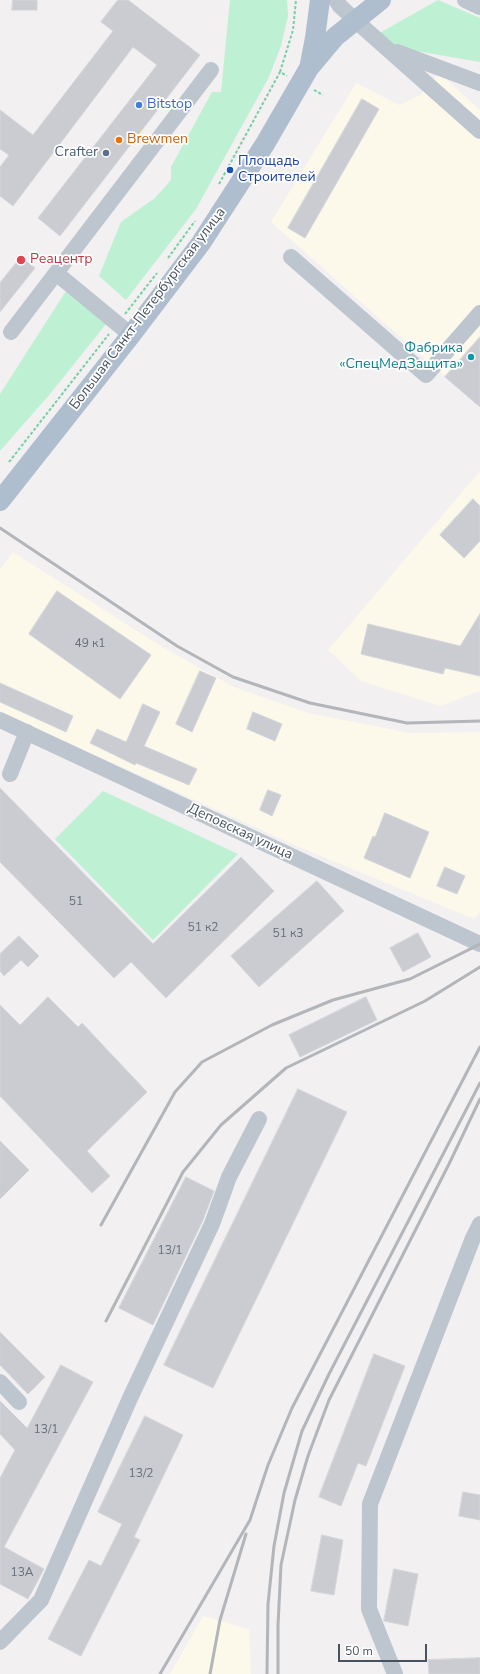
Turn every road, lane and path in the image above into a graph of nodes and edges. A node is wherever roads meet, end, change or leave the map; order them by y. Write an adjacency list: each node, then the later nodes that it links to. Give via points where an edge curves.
1 (296, 0): 10 (path, via 293,30)
2 (320, 0): 11 (main road, Большая Санкт-Петербургская улица, via 316,38)
3 (336, 0): 7 (street)
4 (381, 0): 7 (main road, Большая Санкт-Петербургская улица)
5 (464, 0): 6 (street)
6 (480, 7)
7 (356, 21): 8 (street); 11 (main road, Большая Санкт-Петербургская улица, via 324,48)
8 (388, 49): 12 (street); 14 (street)
9 (211, 70): 20 (street)
10 (280, 72): 11 (path); 15 (path)
11 (304, 75): 13 (path); 22 (main road, Большая Санкт-Петербургская улица, via 265,144 201,243)
12 (480, 83)
13 (323, 95)
14 (480, 131)
15 (218, 185)
16 (195, 220): 18 (path)
17 (291, 257): 21 (street, via 426,375)
18 (166, 260)
19 (158, 272): 22 (path)
20 (56, 273): 22 (street); 23 (street)
21 (480, 313)
22 (124, 329): 24 (path); 25 (main road, Большая Санкт-Петербургская улица)
23 (11, 332)
24 (5, 467)
25 (0, 501)
26 (0, 720): 27 (street, Деповская улица)
27 (27, 732): 28 (street); 29 (street, Деповская улица)
28 (10, 774)
29 (480, 944)
30 (259, 1119): 34 (street, via 229,1177 212,1224 131,1396 41,1600)
31 (480, 1224): 35 (street, via 370,1504 369,1609)
32 (0, 1382): 33 (street)
33 (19, 1402)
34 (0, 1642)
35 (395, 1674)

